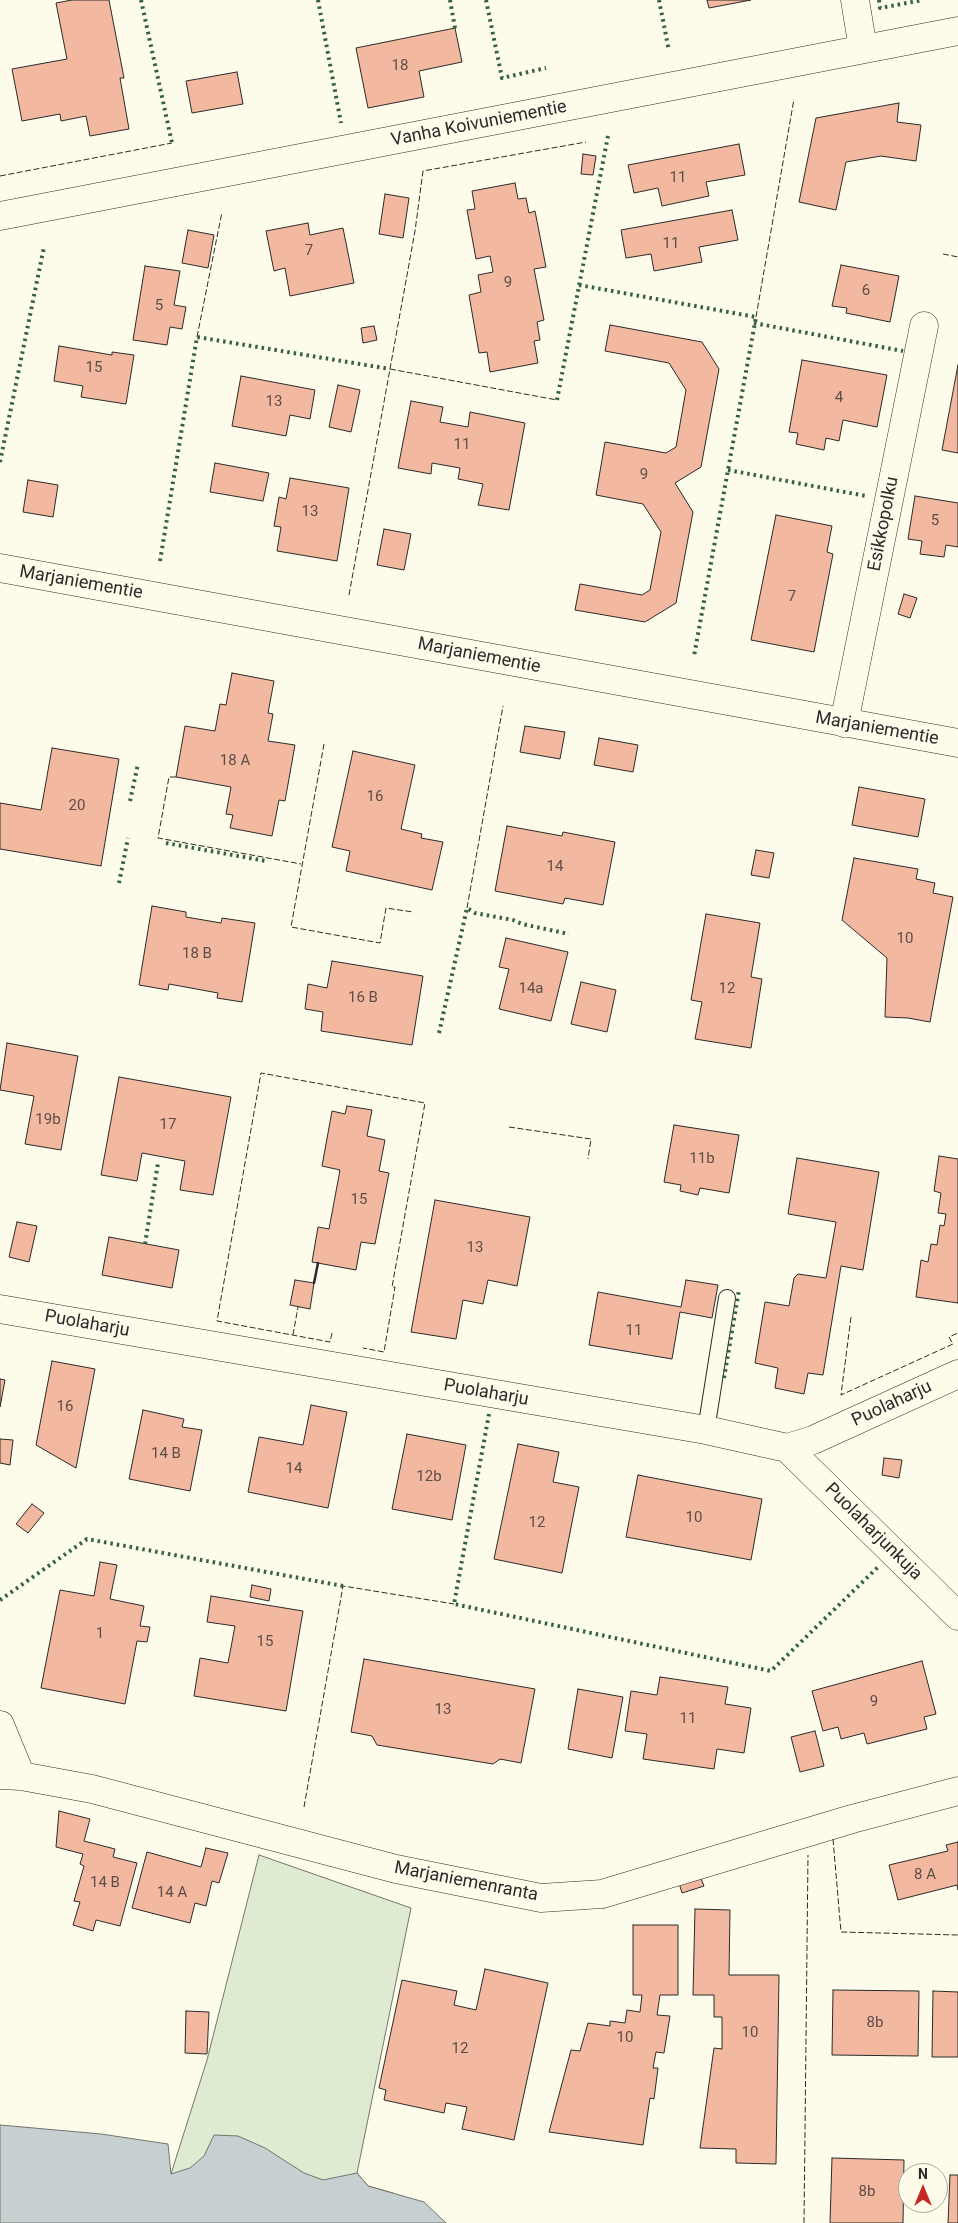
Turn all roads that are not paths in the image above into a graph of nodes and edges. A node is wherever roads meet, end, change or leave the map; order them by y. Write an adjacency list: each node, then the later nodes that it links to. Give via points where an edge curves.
1 (855, 0): 3 (street)
2 (958, 31): 3 (street, Vanha Koivuniementie)
3 (863, 49): 4 (street, Vanha Koivuniementie)
4 (0, 216)
5 (924, 326): 7 (street, Esikkopolku)
6 (0, 568): 7 (street, Marjaniementie)
7 (844, 723): 8 (street, Marjaniementie)
8 (958, 743)
9 (727, 1298): 12 (lane)
10 (0, 1309): 12 (street, Puolaharju)
11 (958, 1374): 13 (street, Puolaharju, via 813,1440)
12 (706, 1430): 13 (street, Puolaharju)
13 (787, 1448): 14 (street, Puolaharjunkuja)
14 (958, 1616)
15 (0, 1725): 16 (street)
16 (10, 1776): 17 (street, Marjaniemenranta, via 92,1789 396,1869 541,1898 602,1894 852,1819)
17 (958, 1791)

